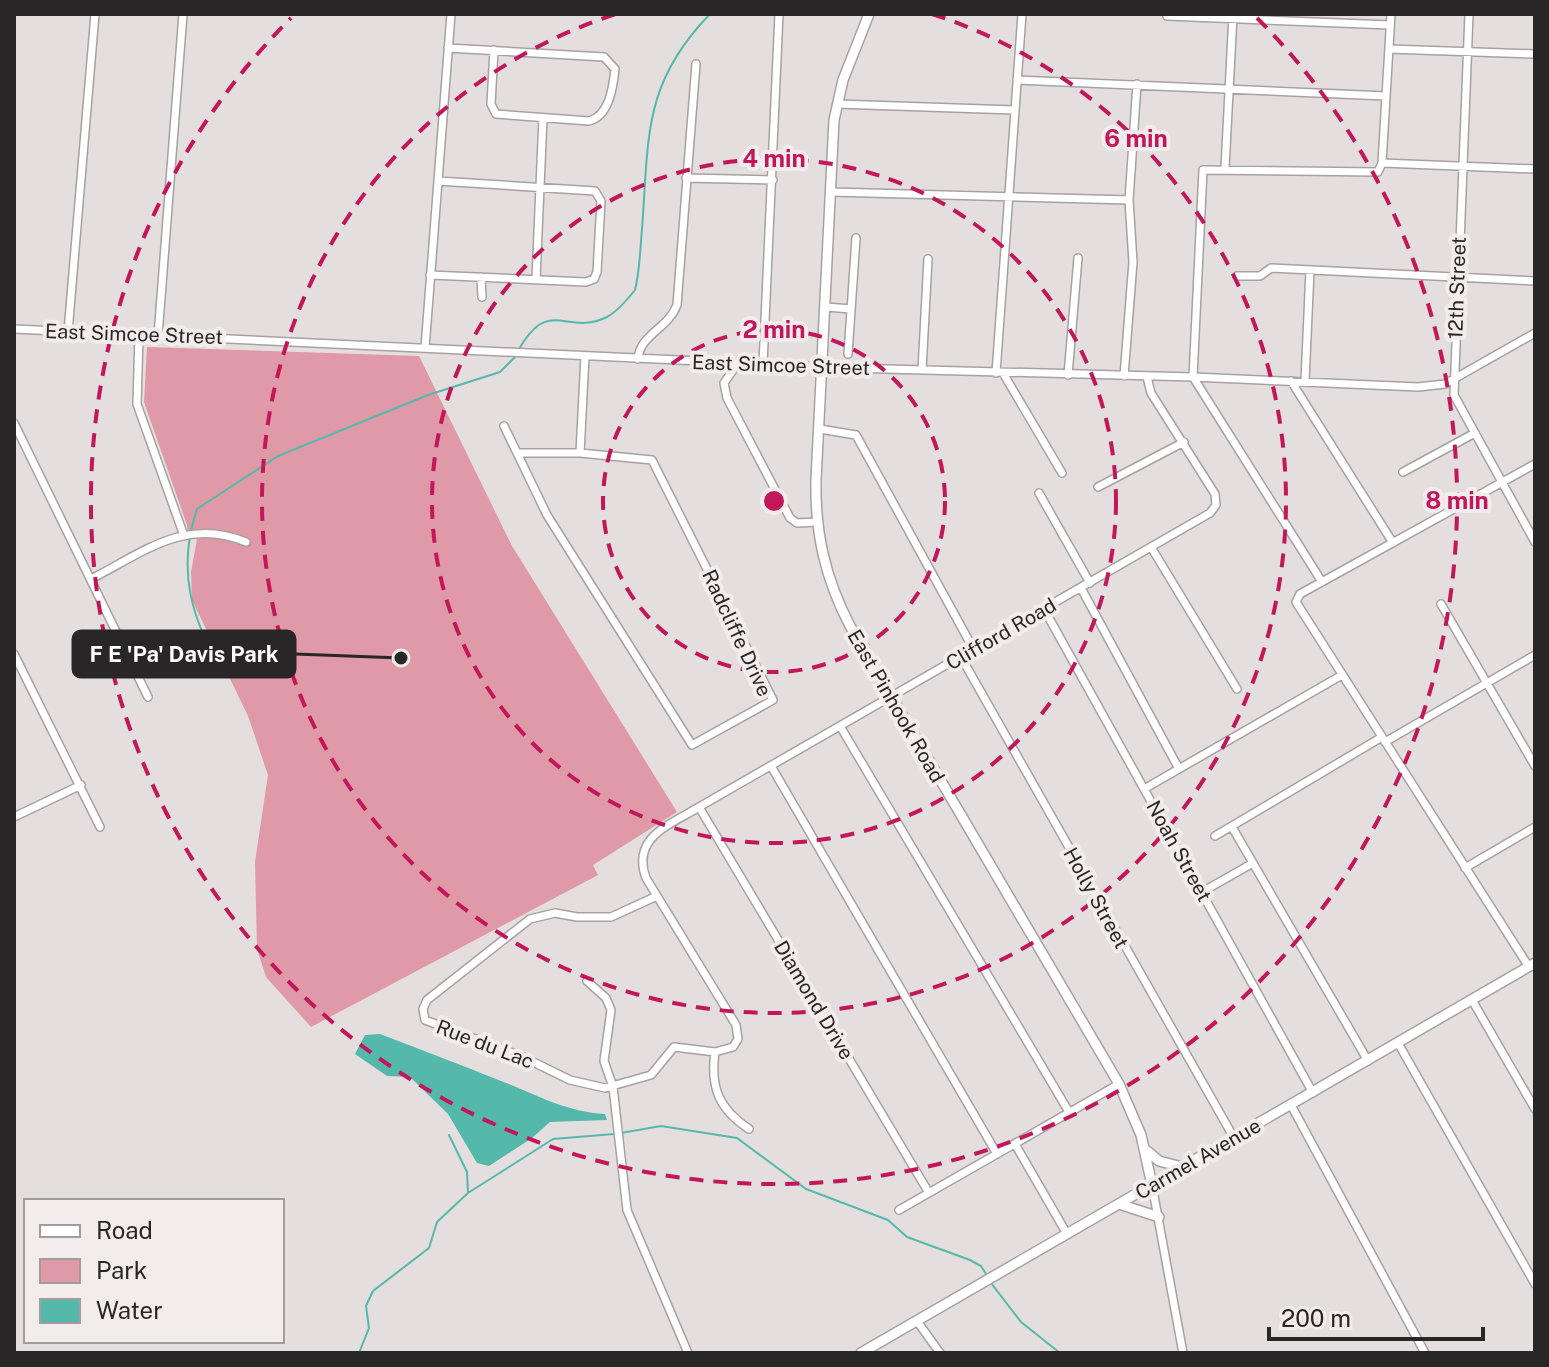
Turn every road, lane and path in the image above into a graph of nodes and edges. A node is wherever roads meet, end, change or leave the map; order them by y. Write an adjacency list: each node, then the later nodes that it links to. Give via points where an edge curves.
1 (95, 14): 50 (street)
2 (183, 14): 53 (street)
3 (451, 14): 12 (street)
4 (779, 14): 30 (street)
5 (869, 14): 22 (main road, East Pinhook Road)
6 (1022, 14): 18 (street)
7 (1391, 14): 11 (street)
8 (1469, 14): 15 (street, 12th Street)
9 (1167, 16): 10 (street)
10 (1233, 16): 11 (street); 20 (street)
11 (1390, 25): 13 (street)
12 (448, 48): 14 (street); 31 (street)
13 (1389, 49): 15 (street); 21 (street)
14 (494, 50): 24 (street, via 494,112); 24 (street, via 599,56 614,65 600,117)
15 (1468, 52): 16 (street); 26 (street, 12th Street)
16 (1535, 54)
17 (696, 64): 29 (street)
18 (1017, 80): 19 (street); 23 (street)
19 (1137, 84): 20 (street); 35 (street)
20 (1229, 88): 21 (street); 27 (street)
21 (1386, 96): 25 (street)
22 (837, 104): 23 (street); 33 (main road, East Pinhook Road)
23 (1014, 110): 34 (street)
24 (543, 118): 32 (street)
25 (1382, 163): 26 (street); 27 (street, via 1378,172 1369,173)
26 (1462, 166): 28 (street); 43 (street, 12th Street)
27 (1225, 168): 66 (street, via 1203,170)
28 (1535, 169)
29 (686, 178): 30 (street); 57 (street, via 676,309 667,324 643,342)
30 (773, 180): 59 (street)
31 (438, 181): 32 (street); 40 (street)
32 (539, 187): 44 (street); 44 (street, via 591,190 601,201 595,277 586,282)
33 (832, 192): 34 (street); 47 (main road, East Pinhook Road)
34 (1008, 197): 35 (street); 62 (street)
35 (1129, 200): 64 (street, via 1133,262)
36 (856, 238): 48 (street)
37 (1078, 258): 63 (street)
38 (928, 259): 61 (street)
39 (1310, 270): 41 (street, via 1271,268 1260,276); 43 (street); 69 (street)
40 (430, 275): 42 (street); 54 (street)
41 (1237, 276)
42 (481, 277): 44 (street); 46 (street)
43 (1457, 278): 45 (street); 67 (street, 12th Street)
44 (536, 279)
45 (1535, 281)
46 (482, 297)
47 (826, 307): 48 (street); 60 (main road, East Pinhook Road)
48 (851, 309): 55 (street)
49 (14, 329): 50 (street, East Simcoe Street)
50 (68, 332): 52 (street, East Simcoe Street)
51 (1535, 333): 67 (street, East Simcoe Street)
52 (139, 335): 53 (street, East Simcoe Street); 84 (street, via 137,404)
53 (158, 336): 54 (street, East Simcoe Street)
54 (425, 348): 56 (street, East Simcoe Street)
55 (848, 354)
56 (585, 356): 57 (street, East Simcoe Street); 76 (street)
57 (638, 359): 58 (street, East Simcoe Street)
58 (738, 363): 59 (street, East Simcoe Street); 83 (street, via 724,383 727,398 790,518)
59 (763, 364): 60 (street, East Simcoe Street)
60 (823, 367): 61 (street, East Simcoe Street); 72 (main road, East Pinhook Road)
61 (922, 370): 62 (street, East Simcoe Street)
62 (999, 373): 63 (street, East Simcoe Street); 79 (street)
63 (1068, 375): 64 (street, East Simcoe Street)
64 (1124, 376): 65 (street, East Simcoe Street)
65 (1147, 377): 66 (street, East Simcoe Street); 74 (street, Clifford Road, via 1151,393)
66 (1193, 377): 68 (street, East Simcoe Street); 90 (street)
67 (1454, 380): 69 (street, East Simcoe Street, via 1435,387); 73 (street, 12th Street, via 1456,401)
68 (1291, 381): 69 (street, East Simcoe Street); 87 (street)
69 (1305, 381)
70 (14, 423): 89 (street)
71 (504, 426): 75 (street, Radcliffe Drive)
72 (820, 429): 83 (main road, East Pinhook Road); 95 (street, via 856,435)
73 (1473, 434): 78 (street); 80 (street, 12th Street)
74 (1184, 442): 81 (street); 88 (street, Clifford Road, via 1212,487 1216,505)
75 (517, 453): 76 (street, Radcliffe Drive); 76 (street, Radcliffe Drive, via 547,515 692,745 773,700 655,463 644,456)
76 (580, 453)
77 (1535, 464): 80 (street)
78 (1403, 472)
79 (1062, 473)
80 (1501, 483): 86 (street, 12th Street); 87 (street)
81 (1098, 487)
82 (1039, 493): 91 (street)
83 (817, 522): 102 (main road, East Pinhook Road, via 825,568 839,605)
84 (185, 533): 85 (street); 89 (street)
85 (246, 542)
86 (1535, 542)
87 (1393, 543): 90 (street)
88 (1151, 547): 91 (street, Clifford Road); 101 (street)
89 (91, 579): 103 (street)
90 (1322, 582): 99 (street, via 1296,602)
91 (1090, 583): 92 (street, Clifford Road)
92 (1081, 588): 94 (street, Clifford Road); 108 (street)
93 (1441, 604): 100 (street)
94 (1044, 609): 95 (street, Clifford Road); 110 (street, Noah Street)
95 (974, 650): 98 (street, Clifford Road)
96 (14, 654): 109 (street)
97 (1535, 655): 100 (street)
98 (961, 657): 102 (street, Clifford Road); 134 (street, Holly Street)
99 (1342, 675): 105 (street); 108 (street)
100 (1487, 683): 105 (street); 107 (street)
101 (1237, 689)
102 (893, 696): 104 (street, Clifford Road); 127 (main road, East Pinhook Road)
103 (148, 697)
104 (840, 726): 106 (street, Clifford Road); 132 (street)
105 (1384, 740): 114 (street); 118 (street)
106 (771, 766): 111 (street, Clifford Road); 137 (street)
107 (1535, 766)
108 (1179, 769): 110 (street)
109 (81, 785): 112 (street); 113 (street)
110 (1144, 789): 119 (street, Noah Street)
111 (699, 807): 120 (street, Clifford Road, via 644,845 641,859); 140 (street, Diamond Drive)
112 (14, 817)
113 (100, 827)
114 (1232, 827): 116 (street); 117 (street)
115 (1535, 827): 118 (street)
116 (1215, 836)
117 (1253, 863): 119 (street); 126 (street)
118 (1465, 868): 121 (street)
119 (1202, 892): 129 (street, Noah Street)
120 (657, 896): 125 (street, via 736,1025 733,1047); 128 (street, Rue du Lac, via 611,917 555,913 530,919 427,1000 423,1009 428,1023 570,1080)
121 (1532, 965): 123 (main road, Carmel Avenue)
122 (587, 981): 128 (street, via 609,1003 612,1024 604,1061)
123 (1472, 1000): 124 (main road, Carmel Avenue); 131 (street)
124 (1398, 1043): 126 (main road, Carmel Avenue); 145 (street)
125 (715, 1052): 128 (street, Rue du Lac, via 671,1048 651,1075); 133 (street, via 712,1076 717,1096 730,1116)
126 (1368, 1061): 129 (main road, Carmel Avenue)
127 (1119, 1084): 132 (street); 136 (main road, East Pinhook Road)
128 (613, 1087): 147 (street, via 632,1226)
129 (1313, 1093): 130 (main road, Carmel Avenue)
130 (1291, 1105): 134 (main road, Carmel Avenue); 151 (street)
131 (1535, 1109)
132 (1069, 1112): 135 (street)
133 (749, 1129)
134 (1234, 1138): 138 (main road, Carmel Avenue)
135 (1015, 1144): 137 (street); 144 (street)
136 (1144, 1148): 138 (main road, via 1159,1161); 139 (main road, East Pinhook Road)
137 (997, 1154): 140 (street)
138 (1182, 1167): 139 (main road, Carmel Avenue)
139 (1152, 1185): 141 (main road, Carmel Avenue); 143 (street, East Pinhook Road)
140 (929, 1193): 142 (street)
141 (1119, 1204): 143 (main road); 144 (main road, Carmel Avenue)
142 (899, 1210)
143 (1159, 1217): 150 (street, East Pinhook Road)
144 (1067, 1234): 146 (main road, Carmel Avenue)
145 (1535, 1284)
146 (917, 1321): 148 (main road, Carmel Avenue); 149 (street)
147 (688, 1353)
148 (861, 1353)
149 (940, 1353)
150 (1183, 1353)
151 (1425, 1353)

